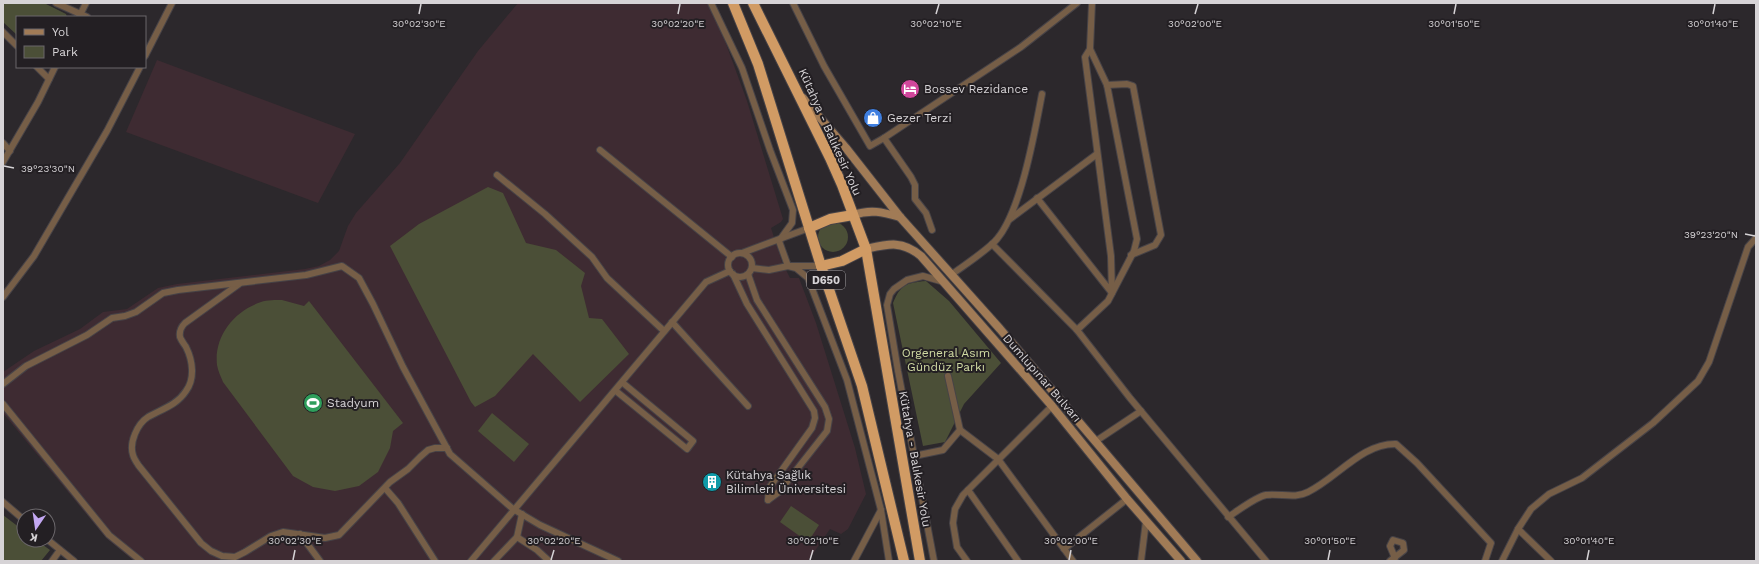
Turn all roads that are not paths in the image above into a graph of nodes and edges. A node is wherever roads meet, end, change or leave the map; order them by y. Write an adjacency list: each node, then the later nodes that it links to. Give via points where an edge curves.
1 (56, 3): 10 (street)
2 (86, 3): 10 (street)
3 (172, 3): 13 (street)
4 (711, 3): 36 (street, via 742,68 793,210 792,223)
5 (733, 3): 33 (highway, D650, via 760,70)
6 (753, 3): 20 (highway, Kütahya - Balıkesir Yolu)
7 (793, 3): 22 (street, via 824,66 870,146)
8 (1077, 3): 22 (street, via 1021,47)
9 (1092, 3): 14 (street)
10 (80, 16)
11 (3, 32): 12 (street)
12 (16, 45)
13 (148, 45)
14 (1090, 49): 19 (street); 26 (street, via 1085,57)
15 (39, 68): 18 (street)
16 (54, 68): 18 (street)
17 (139, 68): 52 (street, via 106,132 34,256)
18 (49, 79): 25 (street)
19 (1107, 85): 40 (street, via 1137,239); 40 (street, via 1133,86 1161,235 1155,245)
20 (799, 93): 30 (highway, Kütahya - Balıkesir Yolu, via 842,185); 31 (main road, Dumlupınar Bulvarı)
21 (1042, 94): 32 (street)
22 (884, 138): 34 (street, via 911,177 915,185 915,199 926,213)
23 (3, 143): 25 (street)
24 (600, 150): 41 (street)
25 (10, 151): 27 (street)
26 (1096, 154): 29 (street); 51 (street, via 1111,256)
27 (3, 162)
28 (497, 175): 55 (street, via 592,257 607,278)
29 (1037, 198): 32 (street); 51 (street)
30 (853, 215): 31 (main road, via 866,211); 33 (highway, via 830,219); 38 (highway, Kütahya - Balıkesir Yolu)
31 (900, 217): 47 (main road, Dumlupınar Bulvarı)
32 (1010, 219): 37 (street)
33 (809, 228): 36 (street); 43 (highway, D650)
34 (932, 230)
35 (1756, 238): 79 (street, via 1748,247 1709,362 1698,381 1653,422 1582,478 1549,494 1531,509)
36 (778, 241): 39 (street); 42 (street)
37 (992, 244): 47 (street); 54 (street)
38 (866, 249): 43 (highway, via 842,262); 49 (main road, Dumlupınar Bulvarı, via 892,244 907,246 921,256); 97 (highway, Kütahya - Balıkesir Yolu)
39 (742, 254): 41 (street); 44 (street, via 751,260)
40 (1131, 255): 51 (street)
41 (732, 257): 45 (street, via 729,264)
42 (788, 266): 43 (street); 44 (street, via 769,270); 48 (street, via 796,268)
43 (816, 266): 48 (street); 96 (highway, D650, via 862,386)
44 (752, 268): 46 (street)
45 (732, 273): 46 (street, via 740,277); 46 (street, via 747,304 814,411 812,428 770,488 768,500 779,492 815,447 826,431 829,419 812,386 757,300); 53 (street, via 706,282)
46 (748, 274)
47 (951, 275): 65 (main road, Dumlupınar Bulvarı)
48 (808, 278): 74 (street, via 847,380)
49 (944, 282): 62 (main road, Dumlupınar Bulvarı); 67 (street, via 923,276 915,277 894,289 888,300)
50 (240, 283): 58 (street, via 163,293 136,312 112,318 87,336 26,366); 66 (street, via 306,275 342,266 359,278); 80 (street, via 181,327 180,336 187,348 191,368 190,386 179,400 147,418 140,425 132,445 133,455 193,535 211,551 222,556 235,557 278,533)
51 (1112, 293): 54 (street, via 1108,301)
52 (3, 297)
53 (672, 322): 55 (street); 61 (street)
54 (1077, 330): 63 (street)
55 (664, 331): 57 (street)
56 (948, 376): 64 (street)
57 (623, 383): 59 (street); 59 (street, via 693,441 687,449)
58 (3, 384)
59 (616, 391): 73 (street)
60 (3, 404): 87 (street, via 109,535)
61 (748, 406)
62 (1052, 406): 68 (street); 71 (main road, Dumlupınar Bulvarı)
63 (1141, 411): 65 (street); 77 (street)
64 (960, 430): 67 (street, via 943,450); 68 (street)
65 (1096, 441): 104 (main road, Dumlupınar Bulvarı)
66 (447, 448): 69 (street, via 428,450); 73 (street, via 450,454)
67 (914, 456): 98 (street)
68 (998, 459): 70 (street); 83 (street)
69 (385, 488): 80 (street, via 339,535 325,538); 89 (street, via 398,503)
70 (968, 490): 99 (street, via 955,509 953,523 957,547); 100 (street)
71 (1127, 499): 78 (main road, Dumlupınar Bulvarı); 83 (street)
72 (3, 502): 75 (street)
73 (513, 509): 76 (street); 90 (street)
74 (881, 510): 94 (street); 95 (street)
75 (16, 513)
76 (522, 514): 81 (street); 93 (street)
77 (1228, 517): 105 (street); 106 (street, via 1264,496 1308,493 1375,446 1396,444 1417,462 1491,543)
78 (1146, 521): 102 (street); 103 (main road, Dumlupınar Bulvarı)
79 (1518, 529): 107 (street); 108 (street)
80 (300, 534): 88 (street)
81 (518, 537): 91 (street); 92 (street)
82 (56, 547): 84 (street)
83 (1064, 549): 101 (street)
84 (60, 550): 85 (street); 86 (street)
85 (52, 561)
86 (74, 561)
87 (140, 561)
88 (320, 561)
89 (435, 561)
90 (471, 561)
91 (494, 561)
92 (549, 561)
93 (618, 561)
94 (854, 561)
95 (889, 561)
96 (904, 561)
97 (920, 561)
98 (934, 561)
99 (967, 561)
100 (1018, 561)
101 (1073, 561)
102 (1141, 561)
103 (1181, 561)
104 (1197, 561)
105 (1266, 561)
106 (1485, 561)
107 (1502, 561)
108 (1551, 561)

